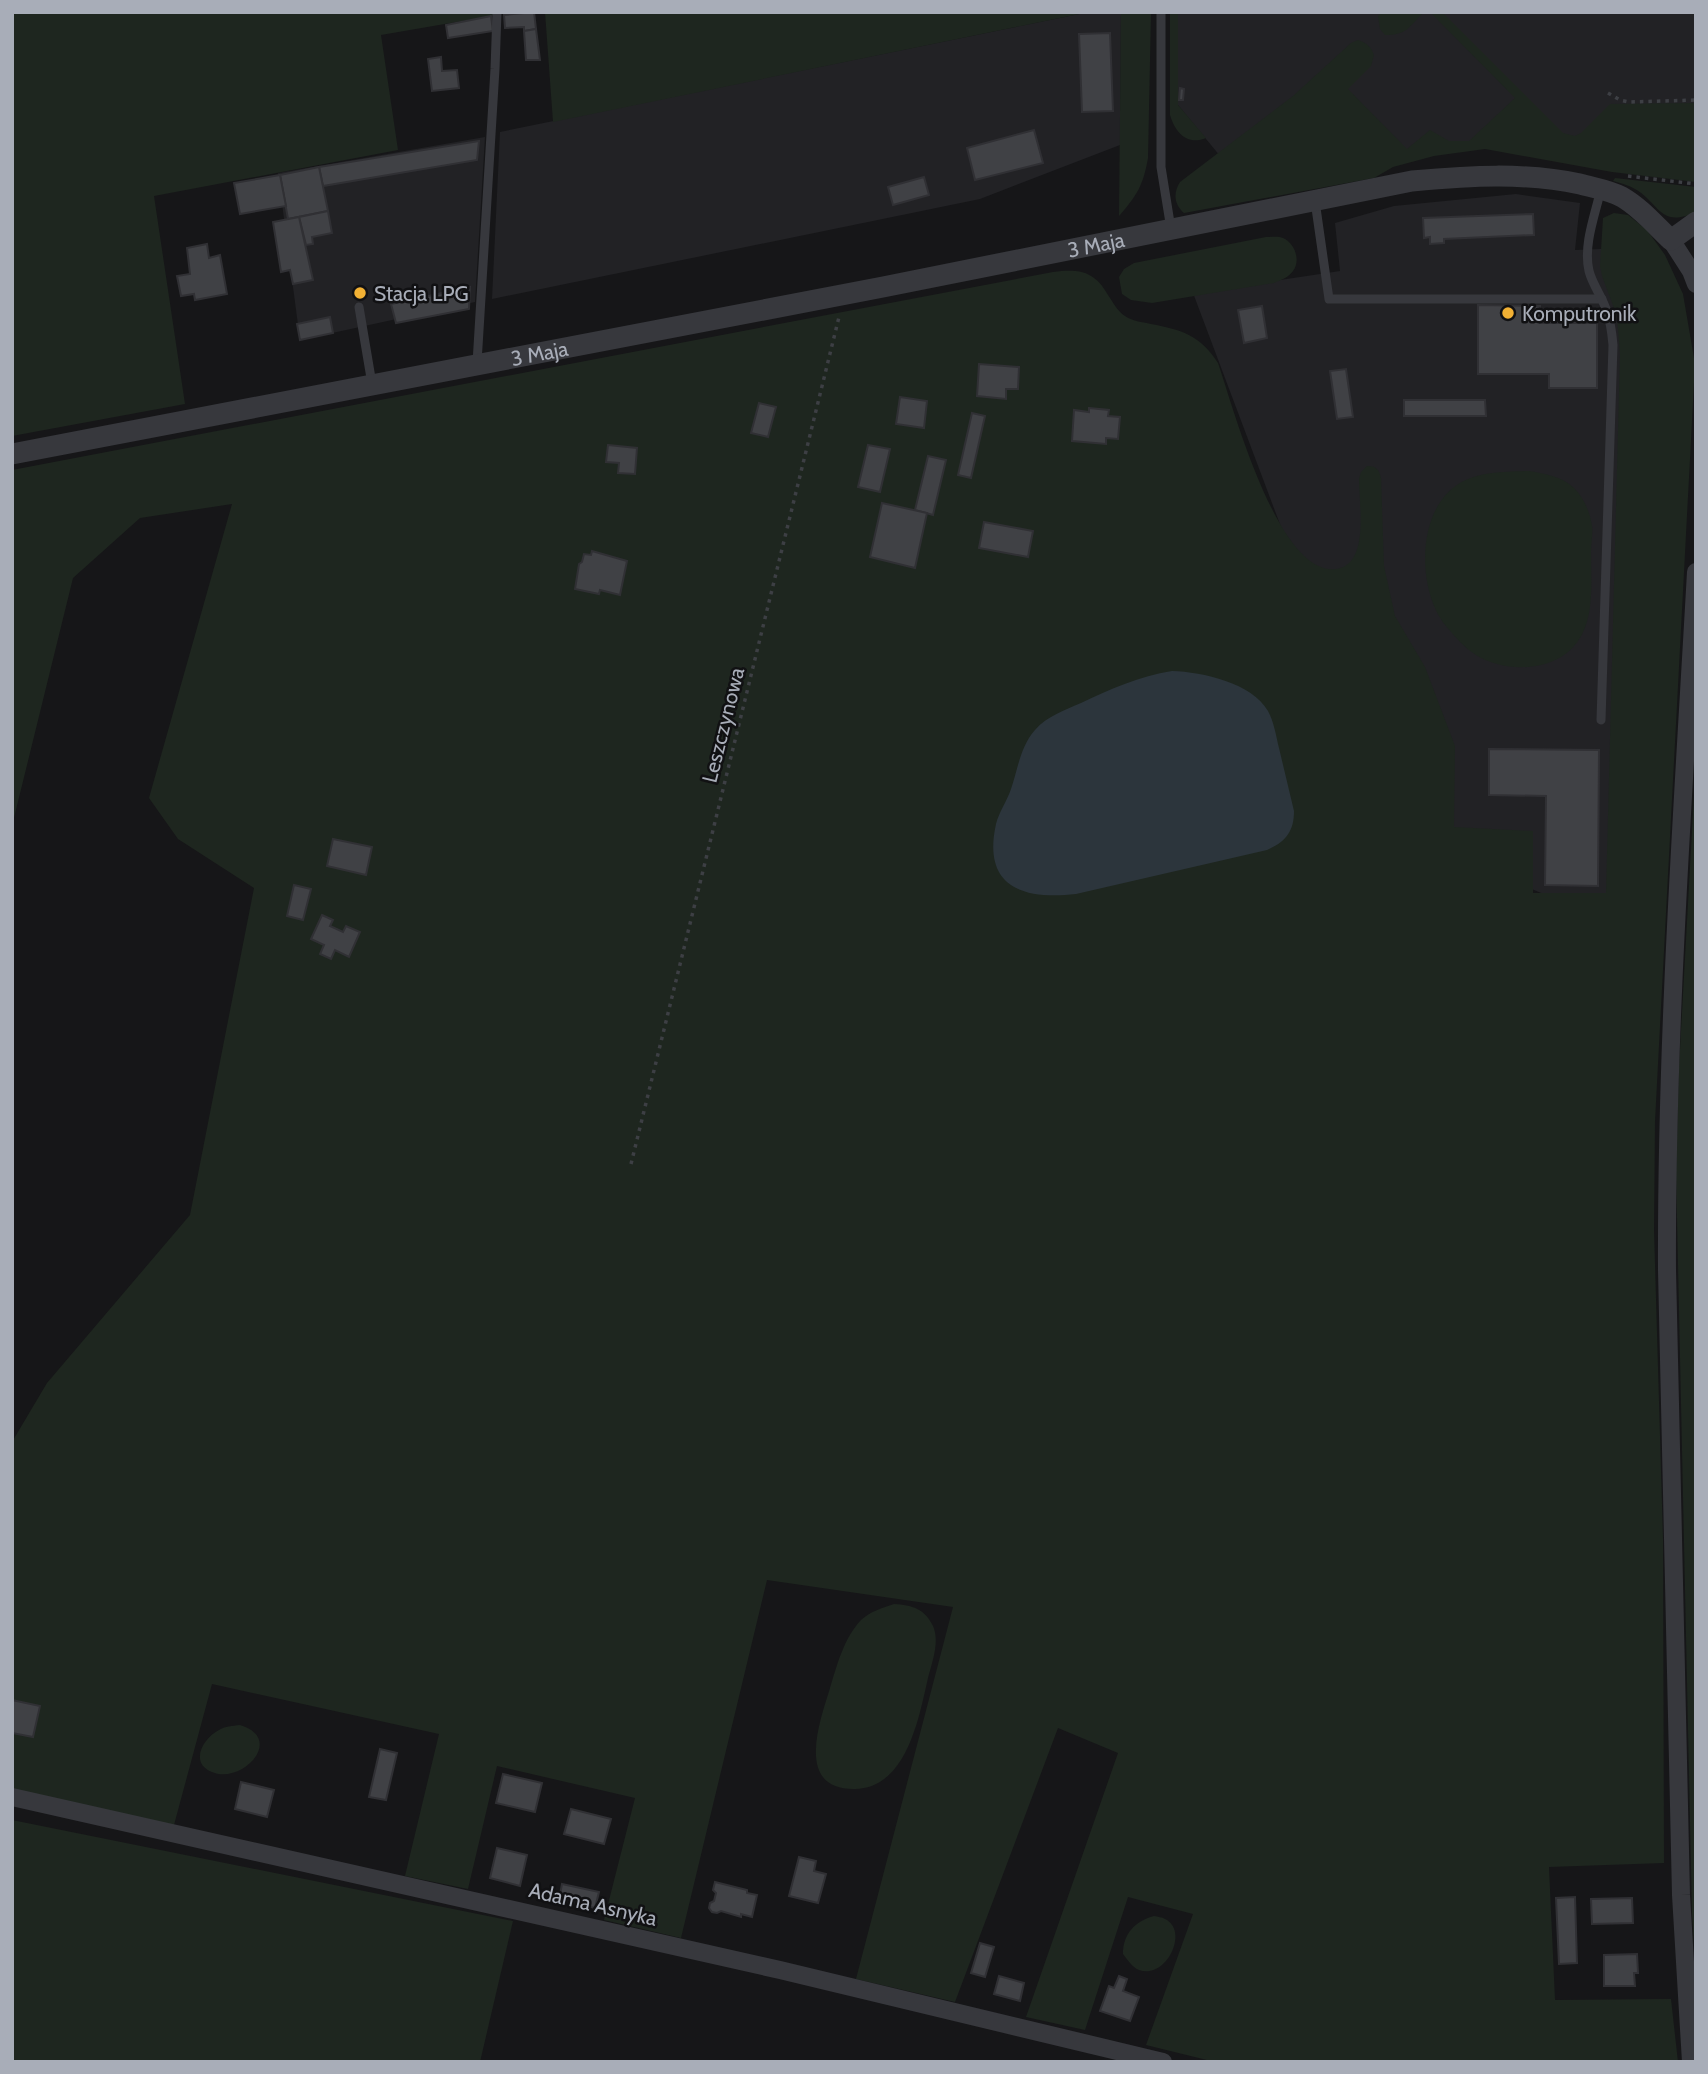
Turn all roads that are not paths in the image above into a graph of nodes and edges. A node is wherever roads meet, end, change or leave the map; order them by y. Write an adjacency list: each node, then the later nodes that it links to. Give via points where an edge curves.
1 (497, 12): 11 (lane, 3 Maja)
2 (1161, 12): 6 (lane, via 1161,167)
3 (1601, 189): 4 (street, 3 Maja, via 1498,175 1412,181); 7 (street, 3 Maja, via 1640,210); 9 (lane, via 1587,256)
4 (1315, 199): 6 (street, 3 Maja); 9 (lane, via 1329,299)
5 (1696, 222): 7 (street)
6 (1171, 229): 11 (street, 3 Maja)
7 (1671, 240): 8 (street)
8 (1696, 284)
9 (1602, 299): 15 (lane, via 1613,345)
10 (359, 307): 12 (lane)
11 (477, 363): 12 (street, 3 Maja)
12 (372, 384): 13 (street, 3 Maja)
13 (12, 454)
14 (1696, 572): 18 (street, via 1666,1168 1681,1895)
15 (1601, 720)
16 (12, 1797): 17 (street, Adama Asnyka, via 740,1961)
17 (1163, 2062)
18 (1691, 2062)

